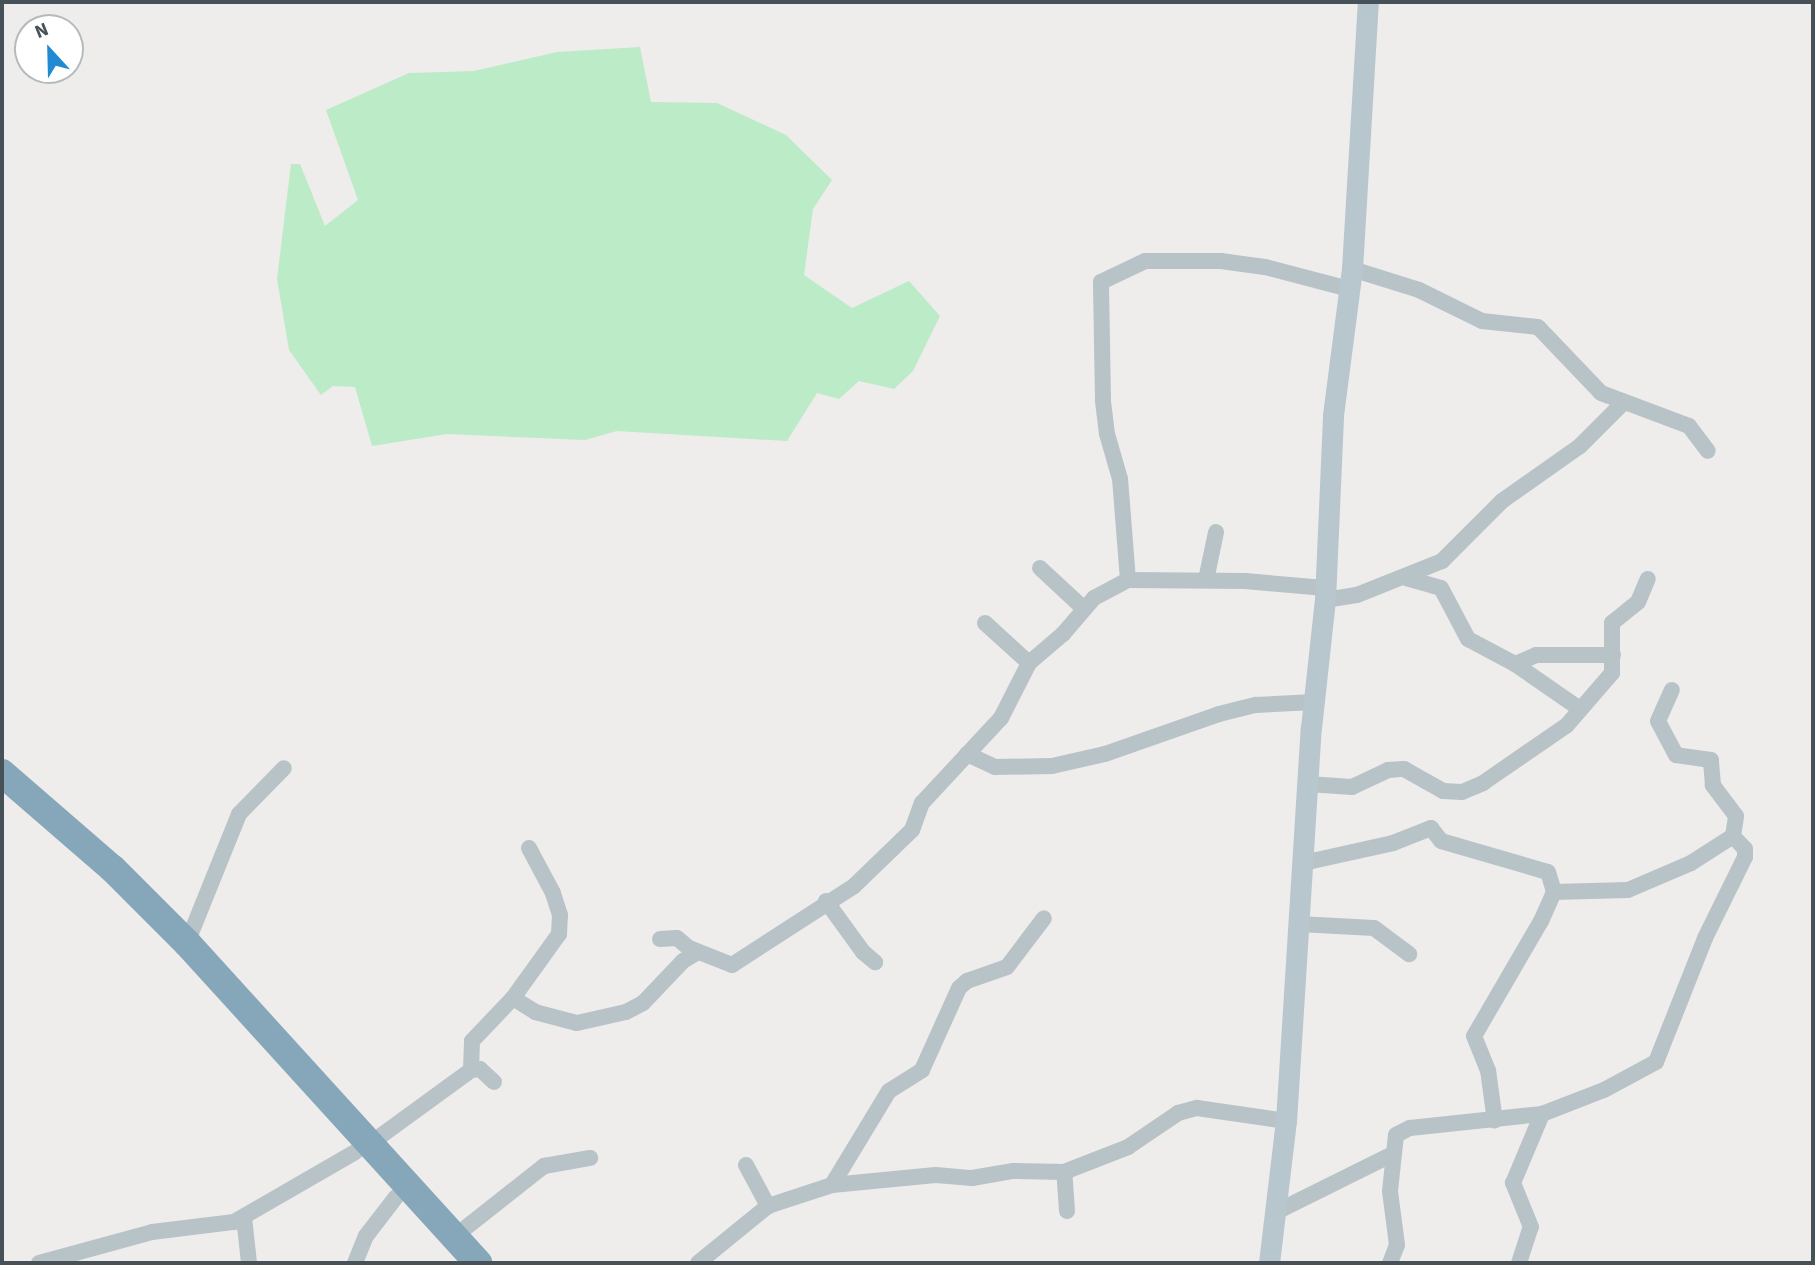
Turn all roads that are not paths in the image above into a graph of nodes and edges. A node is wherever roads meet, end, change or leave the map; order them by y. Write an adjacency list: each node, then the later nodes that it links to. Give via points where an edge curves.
1 (1368, 2): 2 (street)
2 (1350, 279): 3 (street, via 1419,290 1482,321 1538,327 1589,383); 9 (street, via 1199,261 1145,261 1101,282 1102,400 1120,479); 11 (street, via 1333,415)
3 (1622, 404): 4 (street, via 1689,426); 7 (street, via 1580,446 1502,501 1442,561)
4 (1708, 451)
5 (1216, 532): 10 (street)
6 (1041, 568): 12 (street)
7 (1406, 578): 11 (street, via 1357,595); 16 (street, via 1441,588 1468,639)
8 (1648, 579): 14 (street, via 1638,602 1612,623)
9 (1128, 580): 10 (street); 12 (street)
10 (1206, 580): 11 (street)
11 (1325, 594): 18 (street)
12 (1083, 608): 15 (street, via 1063,634)
13 (985, 624): 15 (street)
14 (1613, 655): 16 (street, via 1536,656); 19 (street, via 1612,673)
15 (1029, 663): 20 (street, via 1001,718)
16 (1515, 664): 19 (street)
17 (1672, 690): 25 (street, via 1658,721 1676,755 1709,757 1713,785 1736,816)
18 (1314, 702): 20 (street, via 1256,705 1219,714 1105,754 1052,766 995,767); 23 (street)
19 (1580, 709): 23 (street, via 1532,752 1462,792 1434,789 1404,769 1388,770 1352,787)
20 (967, 754): 29 (street, via 922,803 908,835 853,886)
21 (284, 768): 33 (street, via 239,814)
22 (2, 773): 33 (highway, via 113,869)
23 (1308, 784): 27 (street)
24 (2, 793): 43 (highway, via 183,962)
25 (1732, 836): 28 (street, via 1691,863 1628,890); 40 (street, via 1745,849 1745,857 1706,938 1656,1062 1604,1090)
26 (529, 848): 37 (street, via 553,893 560,926 542,961)
27 (1303, 863): 28 (street, via 1393,843 1431,828 1441,841 1548,872); 31 (street)
28 (1554, 892): 42 (street, via 1474,1036 1488,1070)
29 (826, 901): 34 (street, via 744,961 732,965); 36 (street)
30 (1044, 918): 48 (street, via 1007,967 959,988 922,1070 890,1091)
31 (1299, 924): 35 (street, via 1374,928); 41 (street)
32 (660, 939): 34 (street, via 677,938)
33 (187, 943): 43 (highway)
34 (698, 952): 37 (street, via 683,961 643,1003 626,1012 577,1023 535,1012)
35 (1409, 954)
36 (875, 962)
37 (513, 998): 38 (street, via 472,1041)
38 (471, 1070): 39 (street, via 480,1069); 43 (street)
39 (494, 1082)
40 (1542, 1114): 42 (street); 62 (street, via 1513,1183 1531,1227)
41 (1286, 1121): 47 (street, via 1197,1108 1171,1116 1098,1162); 52 (street)
42 (1495, 1121): 44 (street, via 1402,1131 1394,1139)
43 (363, 1147): 49 (highway); 53 (street); 54 (highway)
44 (1391, 1155): 52 (street); 61 (street, via 1397,1245)
45 (590, 1158): 54 (street, via 544,1166)
46 (746, 1164): 50 (street)
47 (1064, 1172): 48 (street, via 1013,1171 972,1178 936,1175); 51 (street)
48 (832, 1185): 50 (street)
49 (396, 1197): 54 (highway); 57 (street, via 366,1236)
50 (768, 1206): 59 (street)
51 (1067, 1211)
52 (1274, 1213): 60 (street)
53 (244, 1217): 55 (street, via 212,1228 132,1237); 56 (street)
54 (454, 1250): 58 (highway)
55 (38, 1263)
56 (249, 1263)
57 (355, 1263)
58 (478, 1263)
59 (698, 1263)
60 (1269, 1263)
61 (1390, 1263)
62 (1519, 1263)

